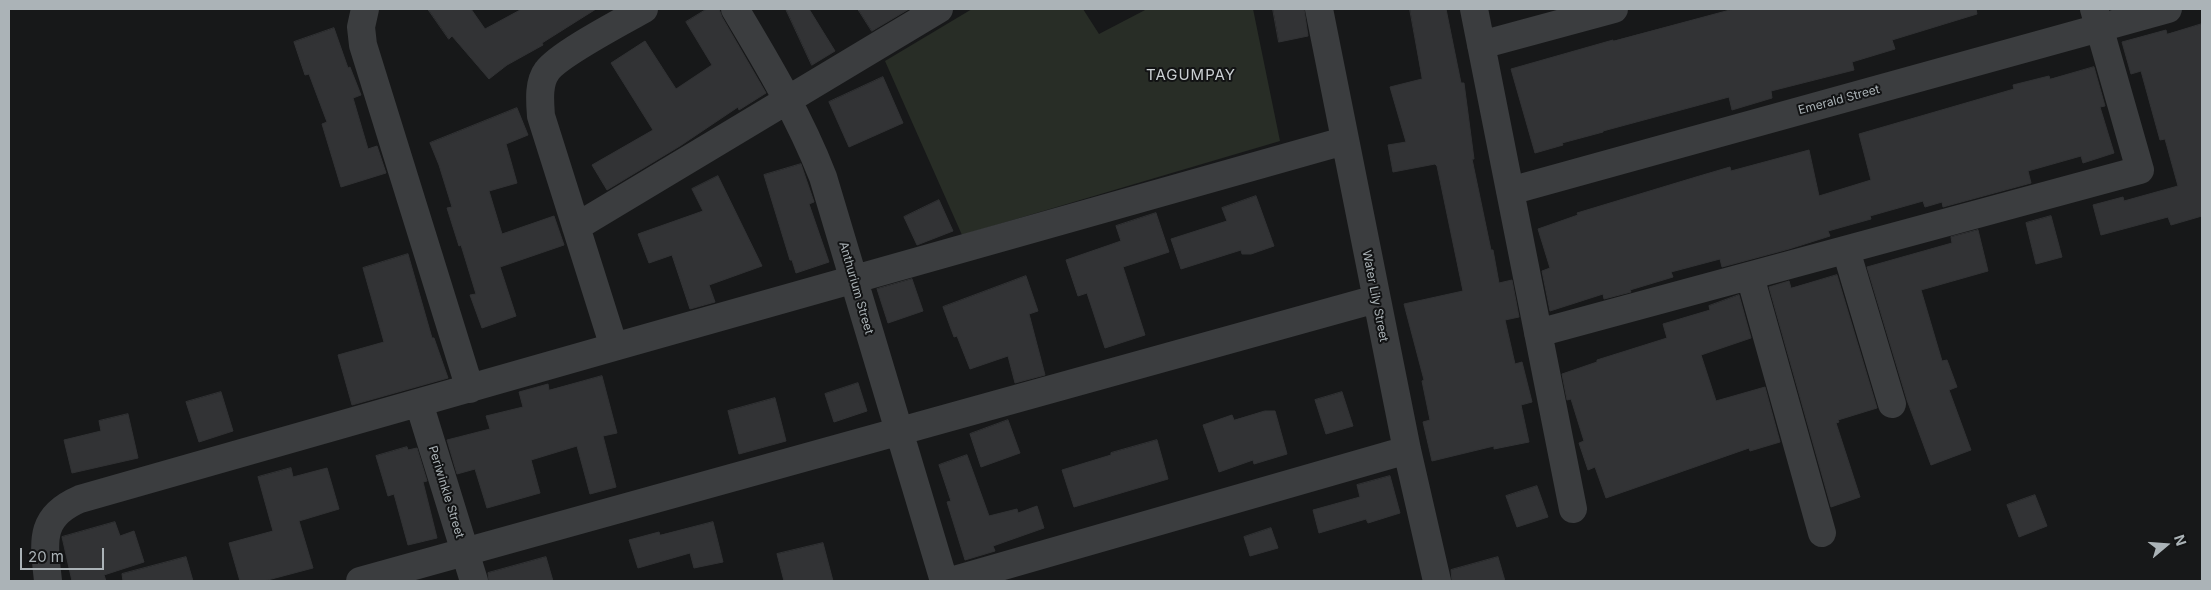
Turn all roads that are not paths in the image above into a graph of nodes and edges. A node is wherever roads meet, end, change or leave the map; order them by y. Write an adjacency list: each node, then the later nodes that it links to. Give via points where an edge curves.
1 (364, 9): 21 (street, via 360,27 363,45)
2 (644, 9): 14 (street, via 563,57 546,71 540,91 541,116)
3 (735, 9): 11 (street, Anthurium Street)
4 (939, 9): 11 (street)
5 (1319, 9): 12 (street, Water Lily Street)
6 (1474, 9): 10 (street)
7 (1614, 9): 10 (street)
8 (2168, 9): 9 (street, Emerald Street)
9 (2097, 18): 13 (street, Emerald Street); 15 (street, via 2140,170)
10 (1481, 45): 13 (street)
11 (788, 99): 14 (street); 17 (street, Anthurium Street, via 823,177)
12 (1344, 141): 17 (street); 18 (street, Water Lily Street)
13 (1510, 190): 19 (street)
14 (576, 226): 20 (street)
15 (1846, 250): 16 (street); 23 (street)
16 (1750, 276): 19 (street); 27 (street)
17 (854, 280): 20 (street); 24 (street, Anthurium Street)
18 (1376, 299): 24 (street); 25 (street, Water Lily Street)
19 (1538, 333): 26 (street)
20 (614, 347): 21 (street)
21 (470, 389): 22 (street)
22 (419, 403): 28 (street, Periwinkle Street); 29 (street, via 64,506 52,516 46,533)
23 (1892, 404)
24 (899, 430): 28 (street); 32 (street, Anthurium Street)
25 (1406, 450): 33 (street); 34 (street, Water Lily Street)
26 (1574, 509)
27 (1822, 533)
28 (464, 551): 30 (street); 31 (street, Periwinkle Street)
29 (48, 581)
30 (360, 581)
31 (474, 581)
32 (944, 581)
33 (950, 581)
34 (1437, 581)

